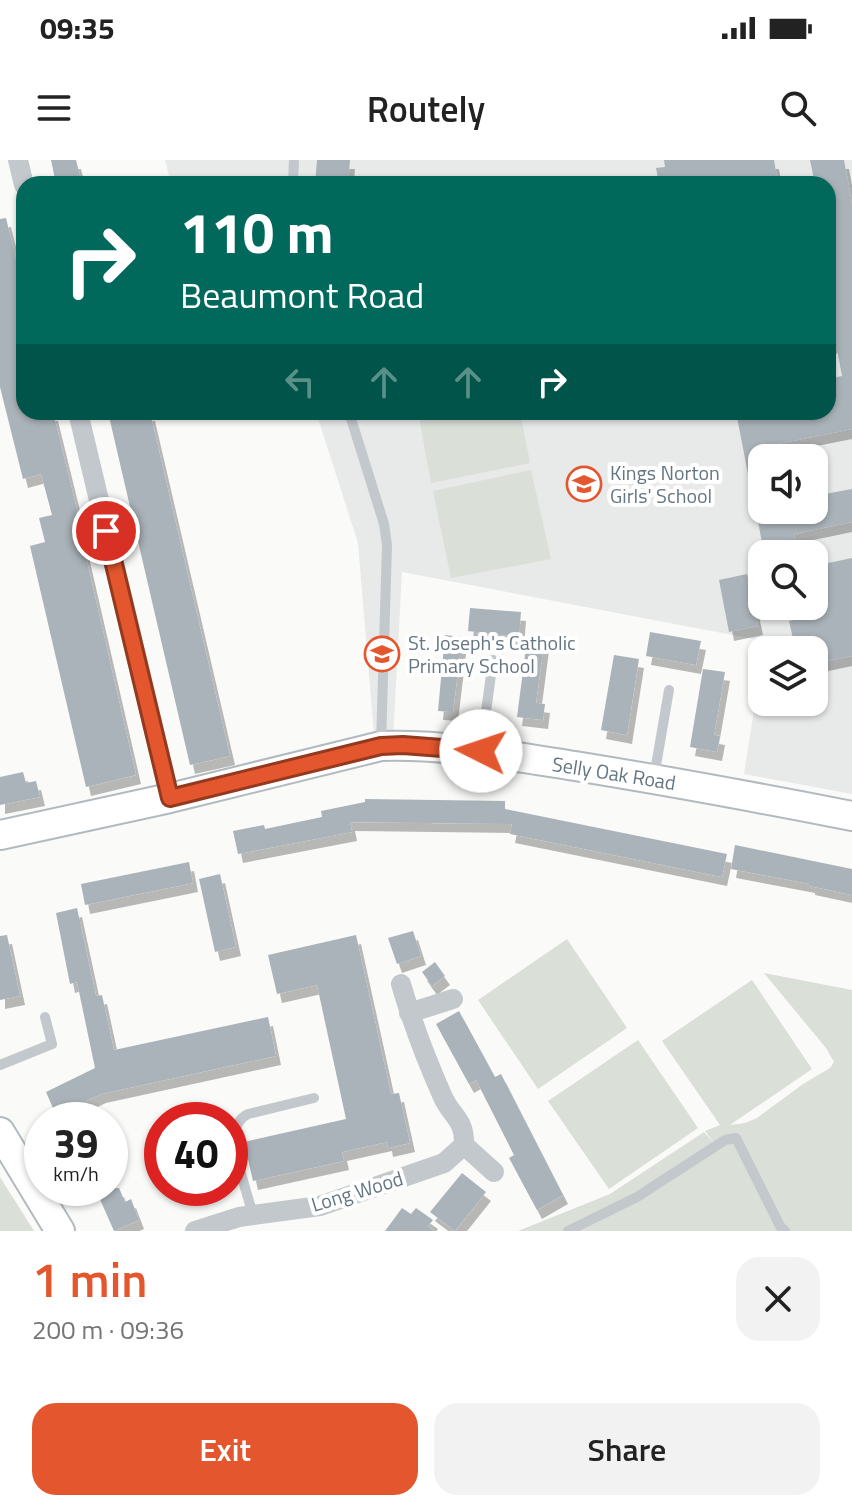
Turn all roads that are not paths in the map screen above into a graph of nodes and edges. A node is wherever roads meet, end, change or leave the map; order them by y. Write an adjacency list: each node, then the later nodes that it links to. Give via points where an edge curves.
1 (80, 420): 8 (street)
2 (352, 420): 5 (lane, via 387,545)
3 (493, 660): 6 (lane)
4 (669, 690): 7 (lane)
5 (381, 746): 6 (street, Selly Oak Road); 8 (street, Selly Oak Road)
6 (481, 751): 7 (street, Selly Oak Road)
7 (654, 779): 9 (street, Selly Oak Road)
8 (170, 798): 10 (street, Selly Oak Road)
9 (852, 816)
10 (0, 835)
11 (401, 984): 13 (street)
12 (453, 999): 13 (street)
13 (409, 1013): 18 (street, via 444,1101 465,1129)
14 (45, 1017): 15 (lane, via 52,1044)
15 (0, 1065)
16 (314, 1098): 20 (lane, via 248,1114 237,1124 234,1142)
17 (0, 1132): 22 (street)
18 (464, 1145): 19 (street); 20 (street, Long Wood, via 444,1163 320,1206)
19 (494, 1172)
20 (253, 1215): 23 (street, Long Wood)
21 (784, 1229): 24 (lane, via 736,1138)
22 (60, 1231)
23 (195, 1231)
24 (568, 1231)

